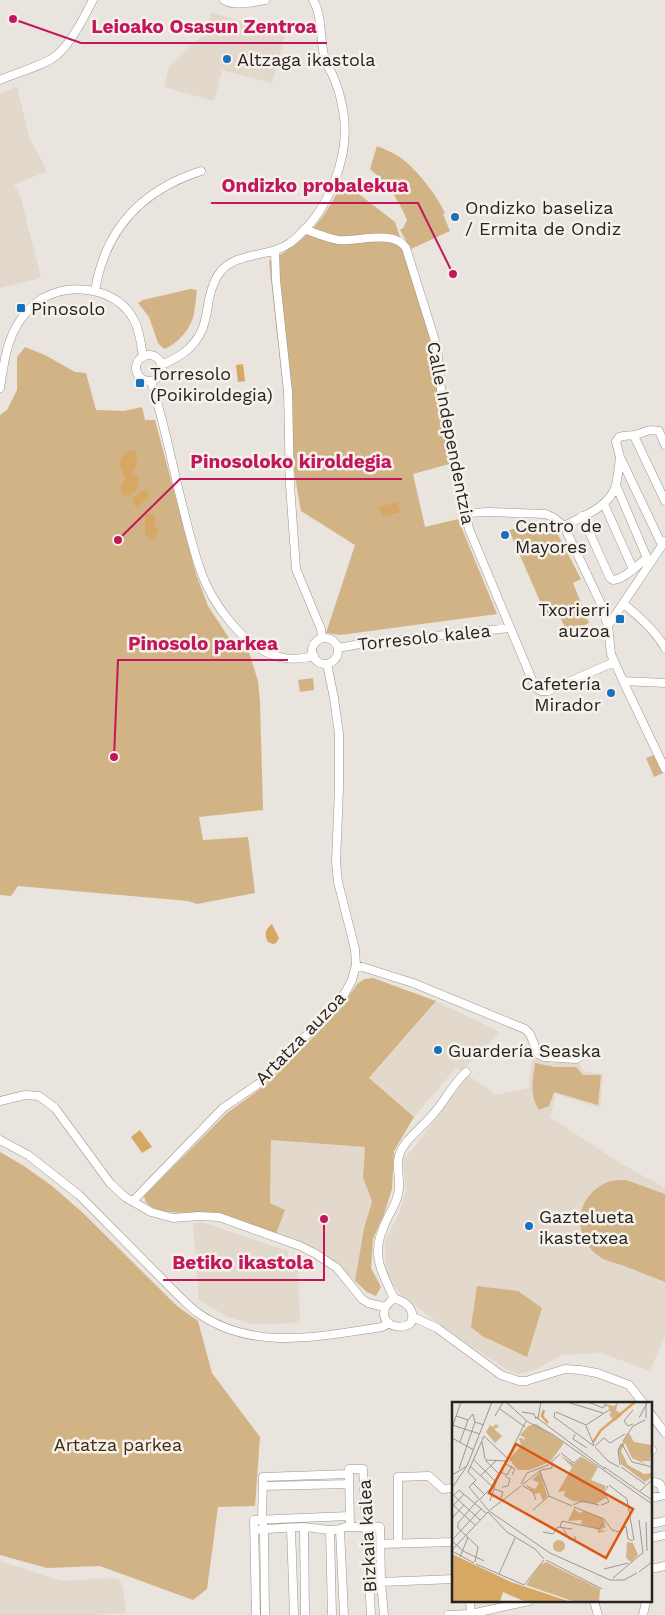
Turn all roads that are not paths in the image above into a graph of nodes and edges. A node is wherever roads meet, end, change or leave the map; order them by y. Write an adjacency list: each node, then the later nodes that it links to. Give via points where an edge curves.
1 (93, 0): 5 (street, via 57,56)
2 (224, 0): 3 (street, via 229,3)
3 (265, 0)
4 (313, 0): 7 (street, via 324,57 334,76 345,125 342,158 334,183 323,207)
5 (0, 80)
6 (201, 171): 9 (street, via 155,192 125,219 108,248)
7 (304, 228): 8 (street, via 290,243); 20 (street, Calle Independentzia, via 340,240 385,237 399,241 406,248 437,347 453,463)
8 (275, 251): 11 (street, via 241,258 221,272 210,294 202,331 190,348); 29 (street, via 288,392 296,569)
9 (95, 291): 10 (street, via 114,298 130,314 140,332); 13 (street, via 77,288 60,292 42,298 30,308 20,320 10,342)
10 (143, 357): 11 (street, via 156,357); 12 (street, via 137,363 136,371 141,378)
11 (161, 365): 12 (street, via 160,376)
12 (151, 381): 32 (street, via 200,570 217,604 239,632 271,654 289,659)
13 (0, 388)
14 (634, 436): 15 (street, via 649,429 658,431); 16 (street, via 619,437 616,442); 18 (street)
15 (665, 445)
16 (620, 457): 17 (street); 23 (street)
17 (616, 485): 19 (street); 24 (street)
18 (665, 501)
19 (604, 504): 21 (street); 25 (street)
20 (466, 513): 22 (street, via 546,514); 28 (street, Calle Independentzia, via 469,529)
21 (582, 516): 22 (street); 25 (street, via 610,578 616,580)
22 (564, 526): 27 (street)
23 (664, 543): 24 (street)
24 (649, 559): 25 (street); 26 (street)
25 (633, 569)
26 (624, 604): 27 (street); 31 (street, via 642,619)
27 (608, 626): 33 (street)
28 (510, 628): 30 (street, Torresolo kalea); 33 (street, Calle Independentzia, via 535,686 541,692)
29 (322, 638): 30 (street, via 334,641); 32 (street, via 313,646)
30 (338, 648): 34 (street, via 335,659)
31 (665, 648)
32 (314, 656): 34 (street, via 318,662)
33 (614, 662): 35 (street)
34 (327, 664): 38 (street, via 339,734 336,862)
35 (623, 681): 36 (street); 37 (street)
36 (665, 683)
37 (665, 769)
38 (356, 965): 39 (street, via 413,983 525,1029 538,1054 544,1057 576,1059); 43 (street, Artatza auzoa, via 345,993 331,1010 262,1082 223,1108)
39 (586, 1053)
40 (466, 1072): 44 (street, via 400,1153 398,1194 377,1246 377,1258)
41 (0, 1101): 43 (street, via 25,1095 39,1096 55,1108 110,1183)
42 (0, 1140): 47 (street, via 28,1155 79,1195 181,1298 212,1321 256,1337 286,1339 382,1327)
43 (133, 1201): 45 (street, via 162,1216 219,1217 300,1246 337,1268 362,1299)
44 (394, 1298): 45 (street); 46 (street, via 410,1307)
45 (385, 1307): 47 (street, via 384,1317)
46 (413, 1317): 47 (street, via 407,1326); 48 (street, via 437,1328 501,1375 526,1381 566,1369 597,1373 629,1385)
47 (389, 1323)
48 (642, 1402)
49 (652, 1415): 50 (street)
50 (665, 1433)
51 (349, 1474): 53 (street, Bizkaia kalea); 54 (street, via 263,1477); 64 (street, Bizkaia kalea, via 349,1469 363,1469)
52 (652, 1483): 56 (street, via 660,1484)
53 (349, 1484): 54 (street); 58 (street, Bizkaia kalea)
54 (263, 1486): 59 (street)
55 (452, 1488): 74 (street, via 443,1489 429,1476 398,1477)
56 (665, 1494): 57 (street)
57 (652, 1498)
58 (350, 1516): 59 (street); 63 (street, Bizkaia kalea)
59 (258, 1519): 66 (street); 67 (street)
60 (665, 1521): 61 (street)
61 (652, 1524)
62 (304, 1527): 65 (street); 68 (street); 90 (street)
63 (350, 1527): 64 (street); 69 (street)
64 (367, 1527): 73 (street, Bizkaia kalea, via 380,1527); 93 (street, Bizkaia kalea)
65 (291, 1528): 66 (street); 89 (street)
66 (264, 1529): 67 (street); 88 (street)
67 (255, 1530): 87 (street)
68 (330, 1530): 69 (street); 91 (street)
69 (340, 1530): 92 (street)
70 (665, 1535): 71 (street)
71 (652, 1538)
72 (452, 1542): 74 (street)
73 (380, 1544): 74 (street); 78 (street, Bizkaia kalea)
74 (398, 1544)
75 (665, 1566): 76 (street)
76 (652, 1569)
77 (452, 1579): 78 (street)
78 (381, 1582): 94 (street, Bizkaia kalea)
79 (470, 1602): 86 (street)
80 (487, 1602): 85 (street)
81 (525, 1602): 84 (street)
82 (594, 1602): 97 (street)
83 (646, 1602): 98 (street)
84 (510, 1606): 85 (street); 96 (street)
85 (490, 1610): 86 (street)
86 (471, 1614): 95 (street)
87 (256, 1615)
88 (265, 1615)
89 (294, 1615)
90 (305, 1615)
91 (332, 1615)
92 (344, 1615)
93 (371, 1615)
94 (384, 1615)
95 (448, 1615)
96 (507, 1615)
97 (598, 1615)
98 (643, 1615)

